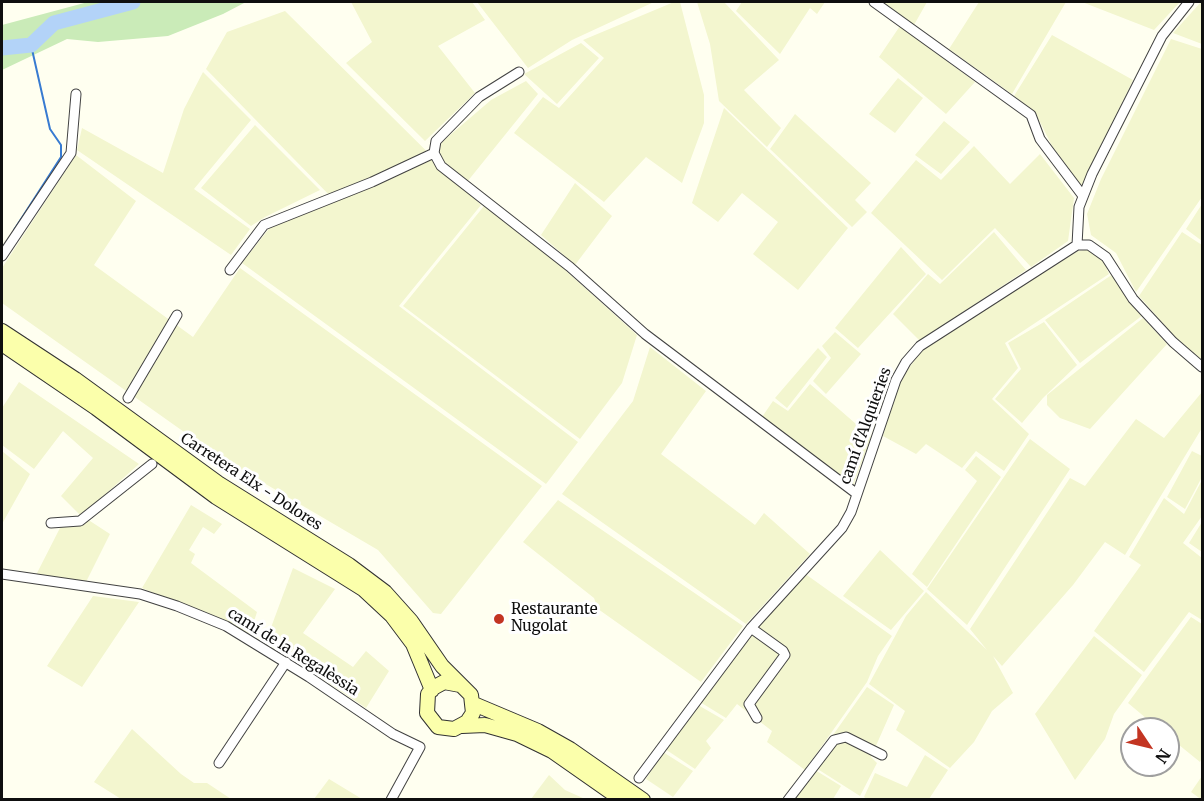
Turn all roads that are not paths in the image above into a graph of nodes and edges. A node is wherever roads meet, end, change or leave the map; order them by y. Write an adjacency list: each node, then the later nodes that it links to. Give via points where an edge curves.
1 (874, 2): 6 (street, via 1031,115 1040,138)
2 (1189, 2): 6 (street, via 1162,36)
3 (519, 72): 5 (street, via 479,97 436,141)
4 (76, 94): 8 (street, via 71,153)
5 (434, 153): 9 (street, via 264,225); 16 (street, via 441,166 570,267 644,334)
6 (1083, 196): 7 (street)
7 (1077, 245): 13 (street, via 1089,245 1106,257 1133,298 1173,342); 16 (street, camí d'Alquieries, via 920,346 896,380)
8 (2, 256)
9 (230, 270)
10 (177, 315): 14 (street)
11 (2, 331): 21 (main road, Carretera Elx - Dolores, via 248,504 369,579 405,614)
12 (2, 344): 22 (main road, Carretera Elx - Dolores, via 216,497 363,589 392,616 413,644)
13 (1203, 367)
14 (128, 398)
15 (152, 464): 17 (street, via 80,521)
16 (857, 494): 19 (street, camí d'Alquieries, via 842,528)
17 (51, 524)
18 (2, 574): 20 (street, camí de la Regalèssia, via 109,588 168,603 226,626)
19 (751, 628): 24 (street, via 785,655 749,704); 28 (street, camí d'Alquieries)
20 (286, 662): 27 (street); 29 (street, camí de la Regalèssia, via 393,734 420,747)
21 (460, 685): 22 (main road, via 444,682); 23 (main road)
22 (432, 690): 25 (main road, via 426,701 432,723 445,729)
23 (474, 704): 25 (main road); 31 (main road, via 570,749)
24 (757, 718)
25 (462, 726): 30 (main road, via 485,724 517,734 552,751)
26 (882, 755): 32 (street, via 846,737 834,740)
27 (219, 763)
28 (639, 778)
29 (391, 800)
30 (622, 800)
31 (643, 800)
32 (788, 800)

